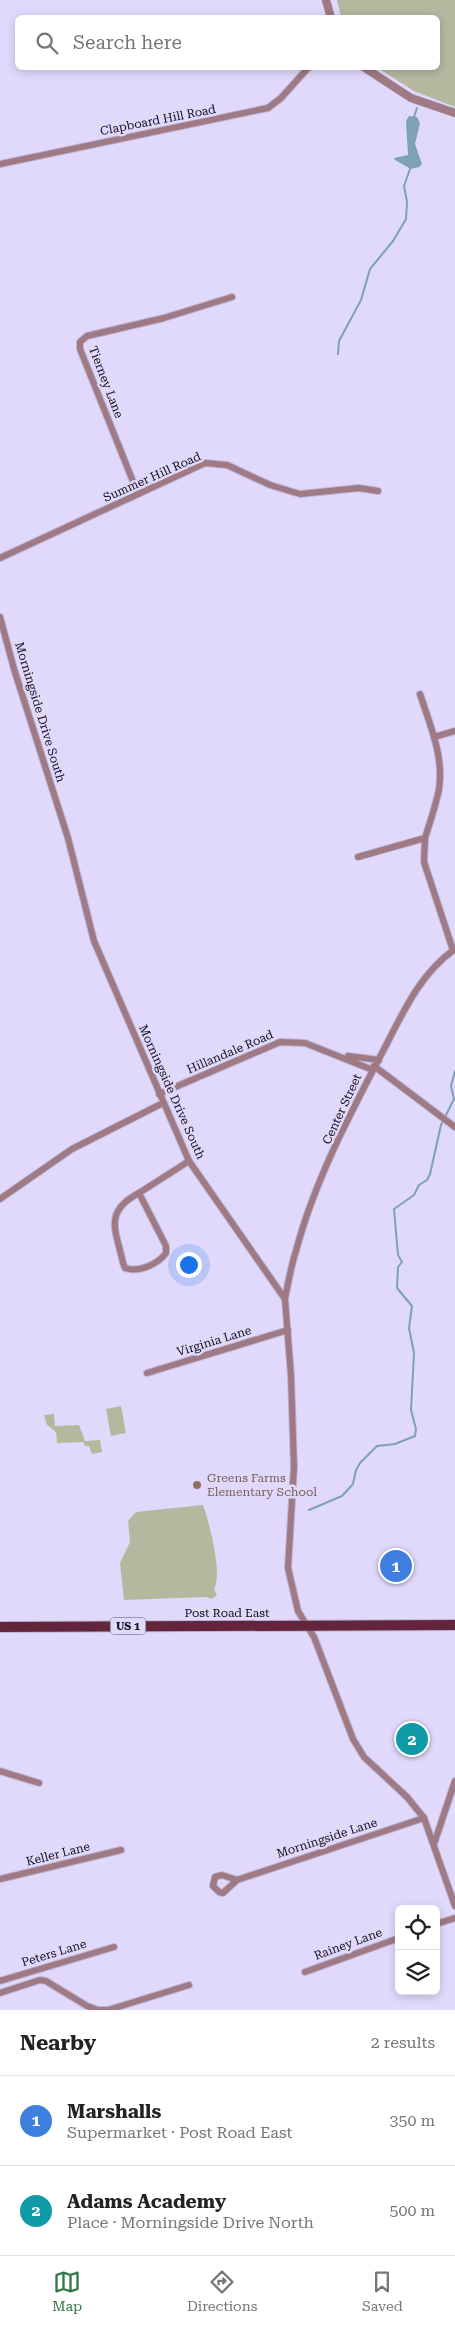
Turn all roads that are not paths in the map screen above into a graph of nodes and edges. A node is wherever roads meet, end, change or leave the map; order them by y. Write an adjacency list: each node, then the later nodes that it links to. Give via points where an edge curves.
1 (326, 0): 2 (street)
2 (329, 15)
3 (306, 70): 6 (street, Clapboard Hill Road, via 268,108)
4 (368, 70): 5 (street, via 411,98)
5 (455, 113)
6 (0, 164)
7 (232, 296): 9 (street, Tierney Lane, via 164,318 88,336 80,342)
8 (378, 491): 9 (street, Summer Hill Road, via 359,488 300,494 270,485 227,465 205,464)
9 (138, 494): 10 (street, Summer Hill Road)
10 (0, 558)
11 (0, 617): 21 (street, Morningside Drive South, via 68,838 94,941)
12 (420, 694): 14 (street)
13 (455, 731): 14 (street)
14 (434, 737): 15 (street, via 440,764 439,789)
15 (426, 838): 16 (street); 17 (street, via 424,862)
16 (358, 857)
17 (454, 949): 19 (street, Center Street, via 430,969 412,996)
18 (339, 1055): 19 (street, Hillandale Road); 20 (street, Hillandale Road); 21 (street, Hillandale Road, via 305,1043 280,1042)
19 (379, 1060): 20 (street, Center Street)
20 (373, 1068): 23 (street, Hillandale Road); 27 (street, Center Street, via 320,1181 296,1250)
21 (160, 1094): 22 (street, Morningside Drive South)
22 (163, 1103): 24 (street, Morningside Drive South); 26 (street, via 72,1150)
23 (453, 1126)
24 (189, 1161): 25 (street); 27 (street, Morningside Drive South)
25 (139, 1192): 25 (street, via 120,1205 114,1219 122,1263 132,1270 155,1263 166,1253 166,1246)
26 (0, 1199)
27 (285, 1299): 28 (street, Morningside Drive South)
28 (288, 1330): 29 (street, Virginia Lane); 30 (street, Morningside Drive South, via 294,1467 288,1568 295,1602)
29 (147, 1373)
30 (306, 1625): 31 (main road, Post Road East / US 1); 32 (main road, Post Road East / US 1); 36 (street, Morningside Drive South, via 314,1636 353,1738 364,1757 407,1797)
31 (455, 1625)
32 (0, 1627)
33 (0, 1771): 35 (street)
34 (455, 1781): 37 (street)
35 (39, 1783)
36 (424, 1818): 37 (street, Morningside Drive South); 40 (street, Morningside Lane)
37 (434, 1844): 41 (street, Morningside Drive South)
38 (121, 1850): 39 (street, Keller Lane)
39 (0, 1880)
40 (237, 1880)
41 (455, 1906)
42 (455, 1918): 43 (street)
43 (440, 1923)
44 (395, 1939): 46 (street, Rainey Lane)
45 (114, 1947): 47 (street, Peters Lane)
46 (305, 1972)
47 (0, 1981)
48 (189, 1985): 50 (street, via 108,2010)
49 (0, 1993): 50 (street, via 46,1981)
50 (98, 2010)

